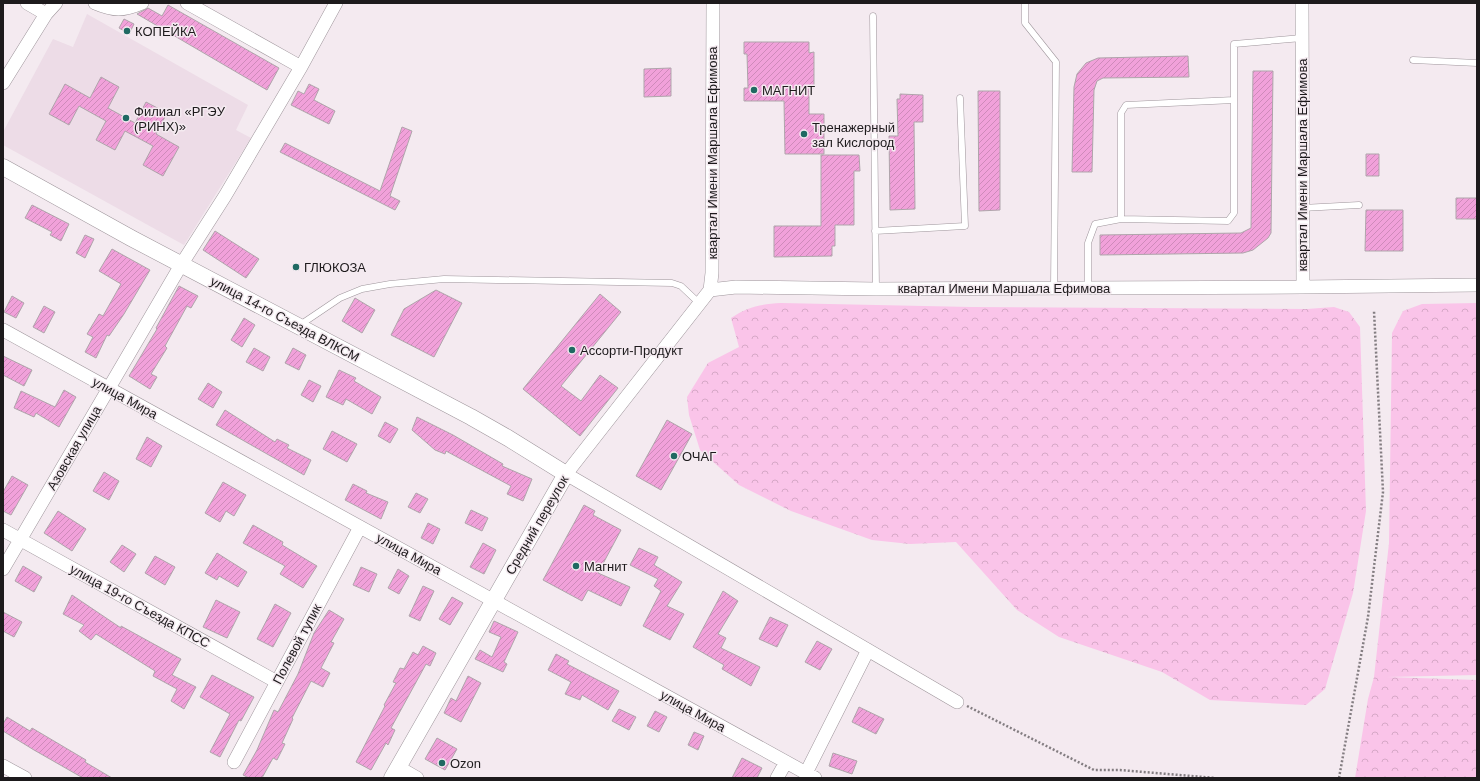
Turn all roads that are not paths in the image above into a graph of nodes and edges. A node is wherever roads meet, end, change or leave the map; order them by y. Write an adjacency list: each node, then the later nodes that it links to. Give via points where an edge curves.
1 (27, 3): 10 (street)
2 (56, 3): 10 (street)
3 (95, 3): 4 (street, via 107,8 126,10)
4 (142, 3)
5 (187, 3): 15 (street)
6 (336, 3): 15 (street, Азовская улица)
7 (713, 3): 30 (street, квартал Имени Маршала Ефимова)
8 (1025, 3): 27 (lane, via 1025,23 1056,62)
9 (1302, 3): 12 (street, квартал Имени Маршала Ефимова)
10 (46, 14): 16 (street)
11 (873, 16): 23 (lane)
12 (1302, 38): 18 (lane, via 1234,44); 21 (street, квартал Имени Маршала Ефимова)
13 (1413, 60): 14 (lane)
14 (1477, 63)
15 (301, 67): 24 (street, Азовская улица, via 226,196)
16 (3, 83)
17 (960, 98): 23 (lane, via 965,226)
18 (1234, 100): 22 (lane, via 1126,105 1120,113); 22 (lane, via 1234,213 1228,221)
19 (3, 167): 24 (street, улица 14-го Съезда ВЛКСМ)
20 (1359, 205): 21 (lane)
21 (1302, 208): 26 (street, квартал Имени Маршала Ефимова)
22 (1120, 219): 28 (lane, via 1095,224 1088,243)
23 (875, 231): 29 (lane)
24 (181, 265): 32 (street, улица 14-го Съезда ВЛКСМ); 34 (street, Азовская улица)
25 (1477, 286): 26 (street)
26 (1303, 287): 28 (street, квартал Имени Маршала Ефимова)
27 (1054, 288): 28 (street, квартал Имени Маршала Ефимова); 29 (street, квартал Имени Маршала Ефимова)
28 (1088, 288)
29 (876, 289): 30 (street, квартал Имени Маршала Ефимова, via 736,287)
30 (710, 290): 31 (street, Средний переулок)
31 (699, 303): 32 (lane, via 681,286 672,283 444,279 362,289 340,298); 35 (street, Средний переулок)
32 (298, 326): 35 (street, улица 14-го Съезда ВЛКСМ, via 484,424)
33 (3, 330): 34 (street, улица Мира)
34 (108, 388): 36 (street, улица Мира); 38 (street, Азовская улица)
35 (566, 474): 40 (street, Средний переулок); 41 (street)
36 (360, 527): 40 (street, улица Мира); 42 (street, Полевой тупик)
37 (3, 530): 38 (street, улица 19-го Съезда КПСС)
38 (20, 540): 39 (street, Азовская улица); 42 (street, улица 19-го Съезда КПСС)
39 (3, 569)
40 (492, 600): 45 (street, улица Мира); 47 (street, Средний переулок)
41 (868, 650): 43 (street); 48 (street)
42 (277, 682): 44 (street, Полевой тупик)
43 (957, 702)
44 (234, 762)
45 (786, 762): 48 (street, улица Мира); 51 (street)
46 (3, 766): 49 (street)
47 (395, 773): 50 (street)
48 (810, 775)
49 (25, 778)
50 (417, 778)
51 (776, 778)

